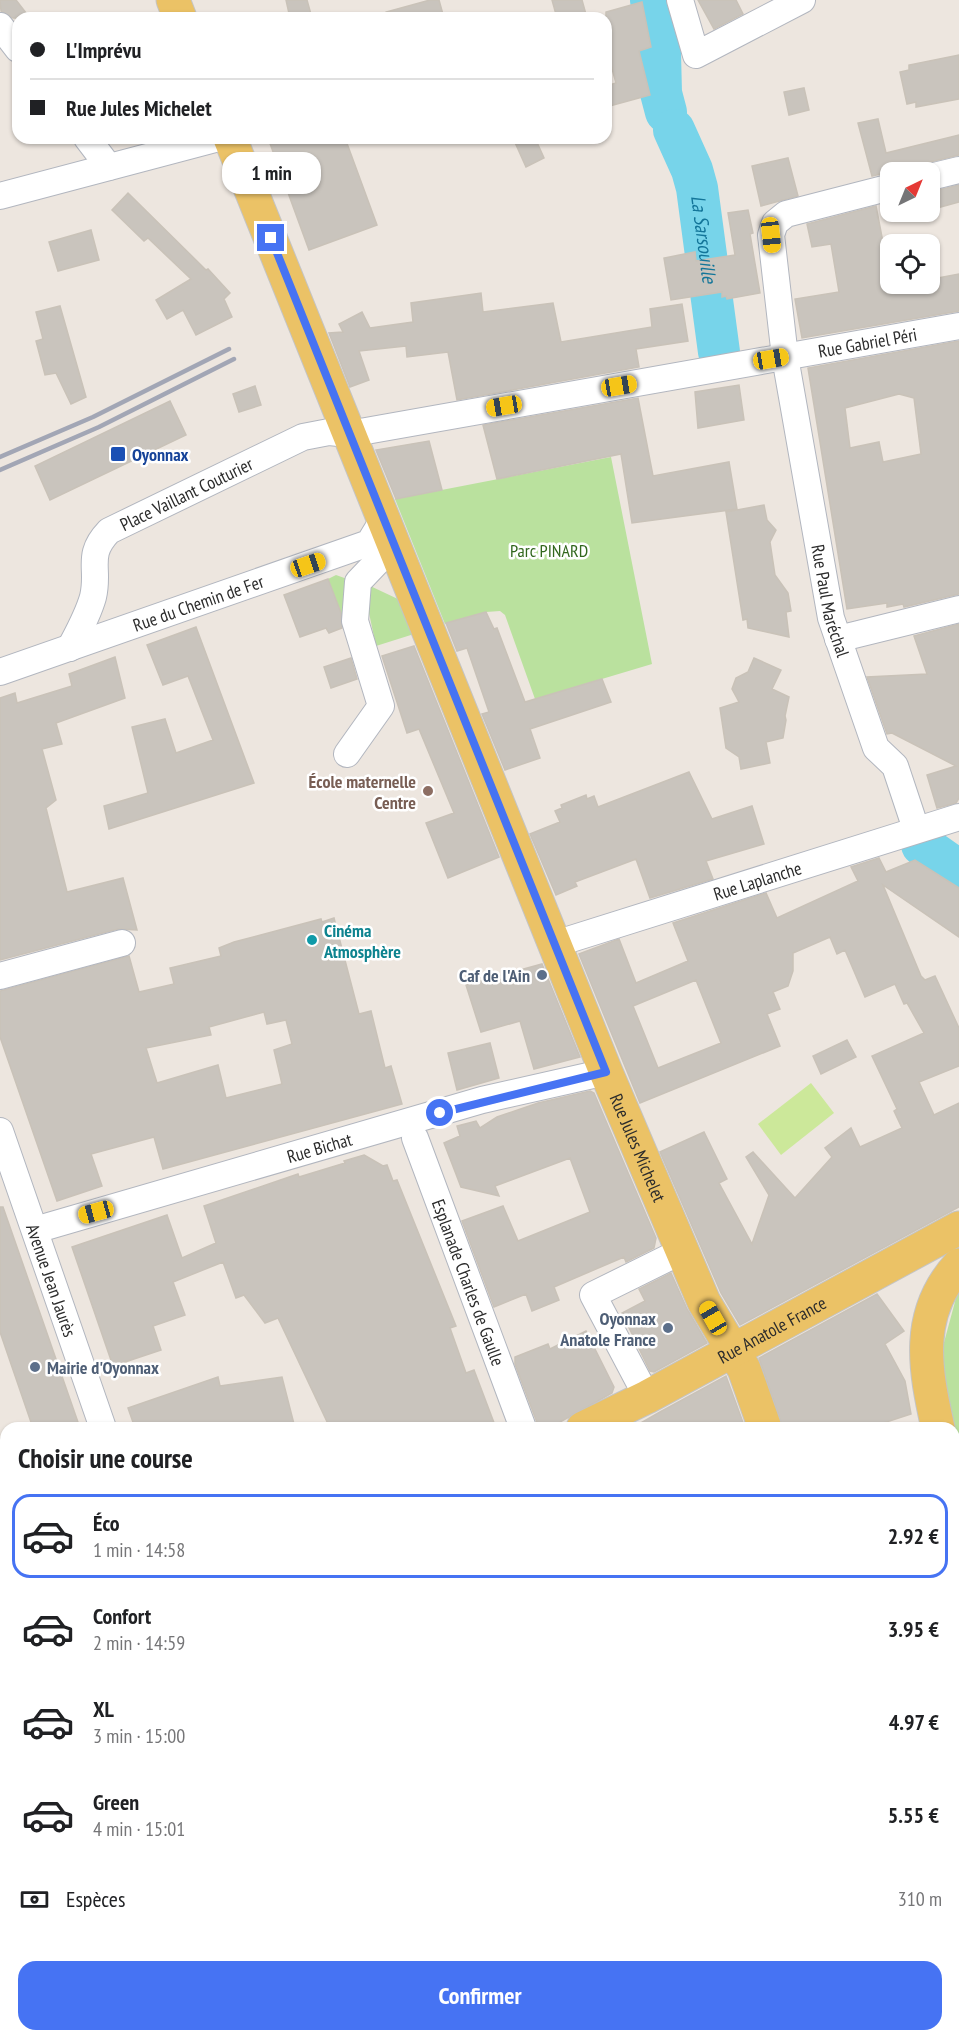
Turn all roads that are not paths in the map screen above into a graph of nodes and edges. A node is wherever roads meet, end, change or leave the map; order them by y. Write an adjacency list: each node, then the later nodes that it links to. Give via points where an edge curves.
1 (680, 0): 2 (street, via 696,55)
2 (802, 0)
3 (0, 26): 4 (street)
4 (12, 41)
5 (92, 144): 8 (street)
6 (195, 144): 8 (street)
7 (232, 144): 15 (main road, Rue Jules Michelet)
8 (109, 166): 12 (street)
9 (959, 170): 10 (street)
10 (940, 175)
11 (880, 190): 14 (street, Rue Paul Maréchal, via 786,214 775,223 771,235)
12 (0, 196)
13 (959, 326): 14 (street, Rue Gabriel Péri)
14 (785, 357): 15 (street, Rue Gabriel Péri); 18 (street, Rue Paul Maréchal, via 831,618)
15 (349, 434): 16 (main road, Rue Jules Michelet); 19 (street, Place Vaillant Couturier, via 329,432 303,437 109,531 94,552 93,594)
16 (376, 532): 19 (street, Rue du Chemin de Fer); 21 (street, via 380,559 358,582 355,621 381,706); 25 (main road, Rue Jules Michelet)
17 (959, 609): 18 (street)
18 (838, 639): 23 (street, Rue Paul Maréchal, via 876,748 895,766)
19 (70, 648): 20 (street, Rue du Chemin de Fer)
20 (0, 672)
21 (348, 754)
22 (959, 817): 23 (street, Rue Laplanche)
23 (916, 829): 25 (street, Rue Laplanche)
24 (122, 943): 26 (street)
25 (555, 944): 27 (main road, Rue Jules Michelet)
26 (0, 976)
27 (606, 1072): 31 (street, Rue Bichat, via 472,1103); 32 (main road, Rue Jules Michelet)
28 (0, 1131): 31 (street, Avenue Jean Jaurès)
29 (415, 1138): 37 (street, Esplanade Charles de Gaulle)
30 (959, 1228): 34 (main road, Rue Anatole France)
31 (35, 1230): 36 (street, Avenue Jean Jaurès)
32 (682, 1251): 34 (main road, Rue Jules Michelet, via 704,1302); 35 (street, via 593,1295)
33 (959, 1265): 40 (main road, via 947,1278 935,1304 925,1344)
34 (733, 1350): 35 (main road, Rue Anatole France); 39 (main road, Rue Jules Michelet)
35 (647, 1397): 38 (main road, Rue Anatole France)
36 (101, 1422)
37 (521, 1422)
38 (595, 1422)
39 (763, 1422)
40 (937, 1422)

